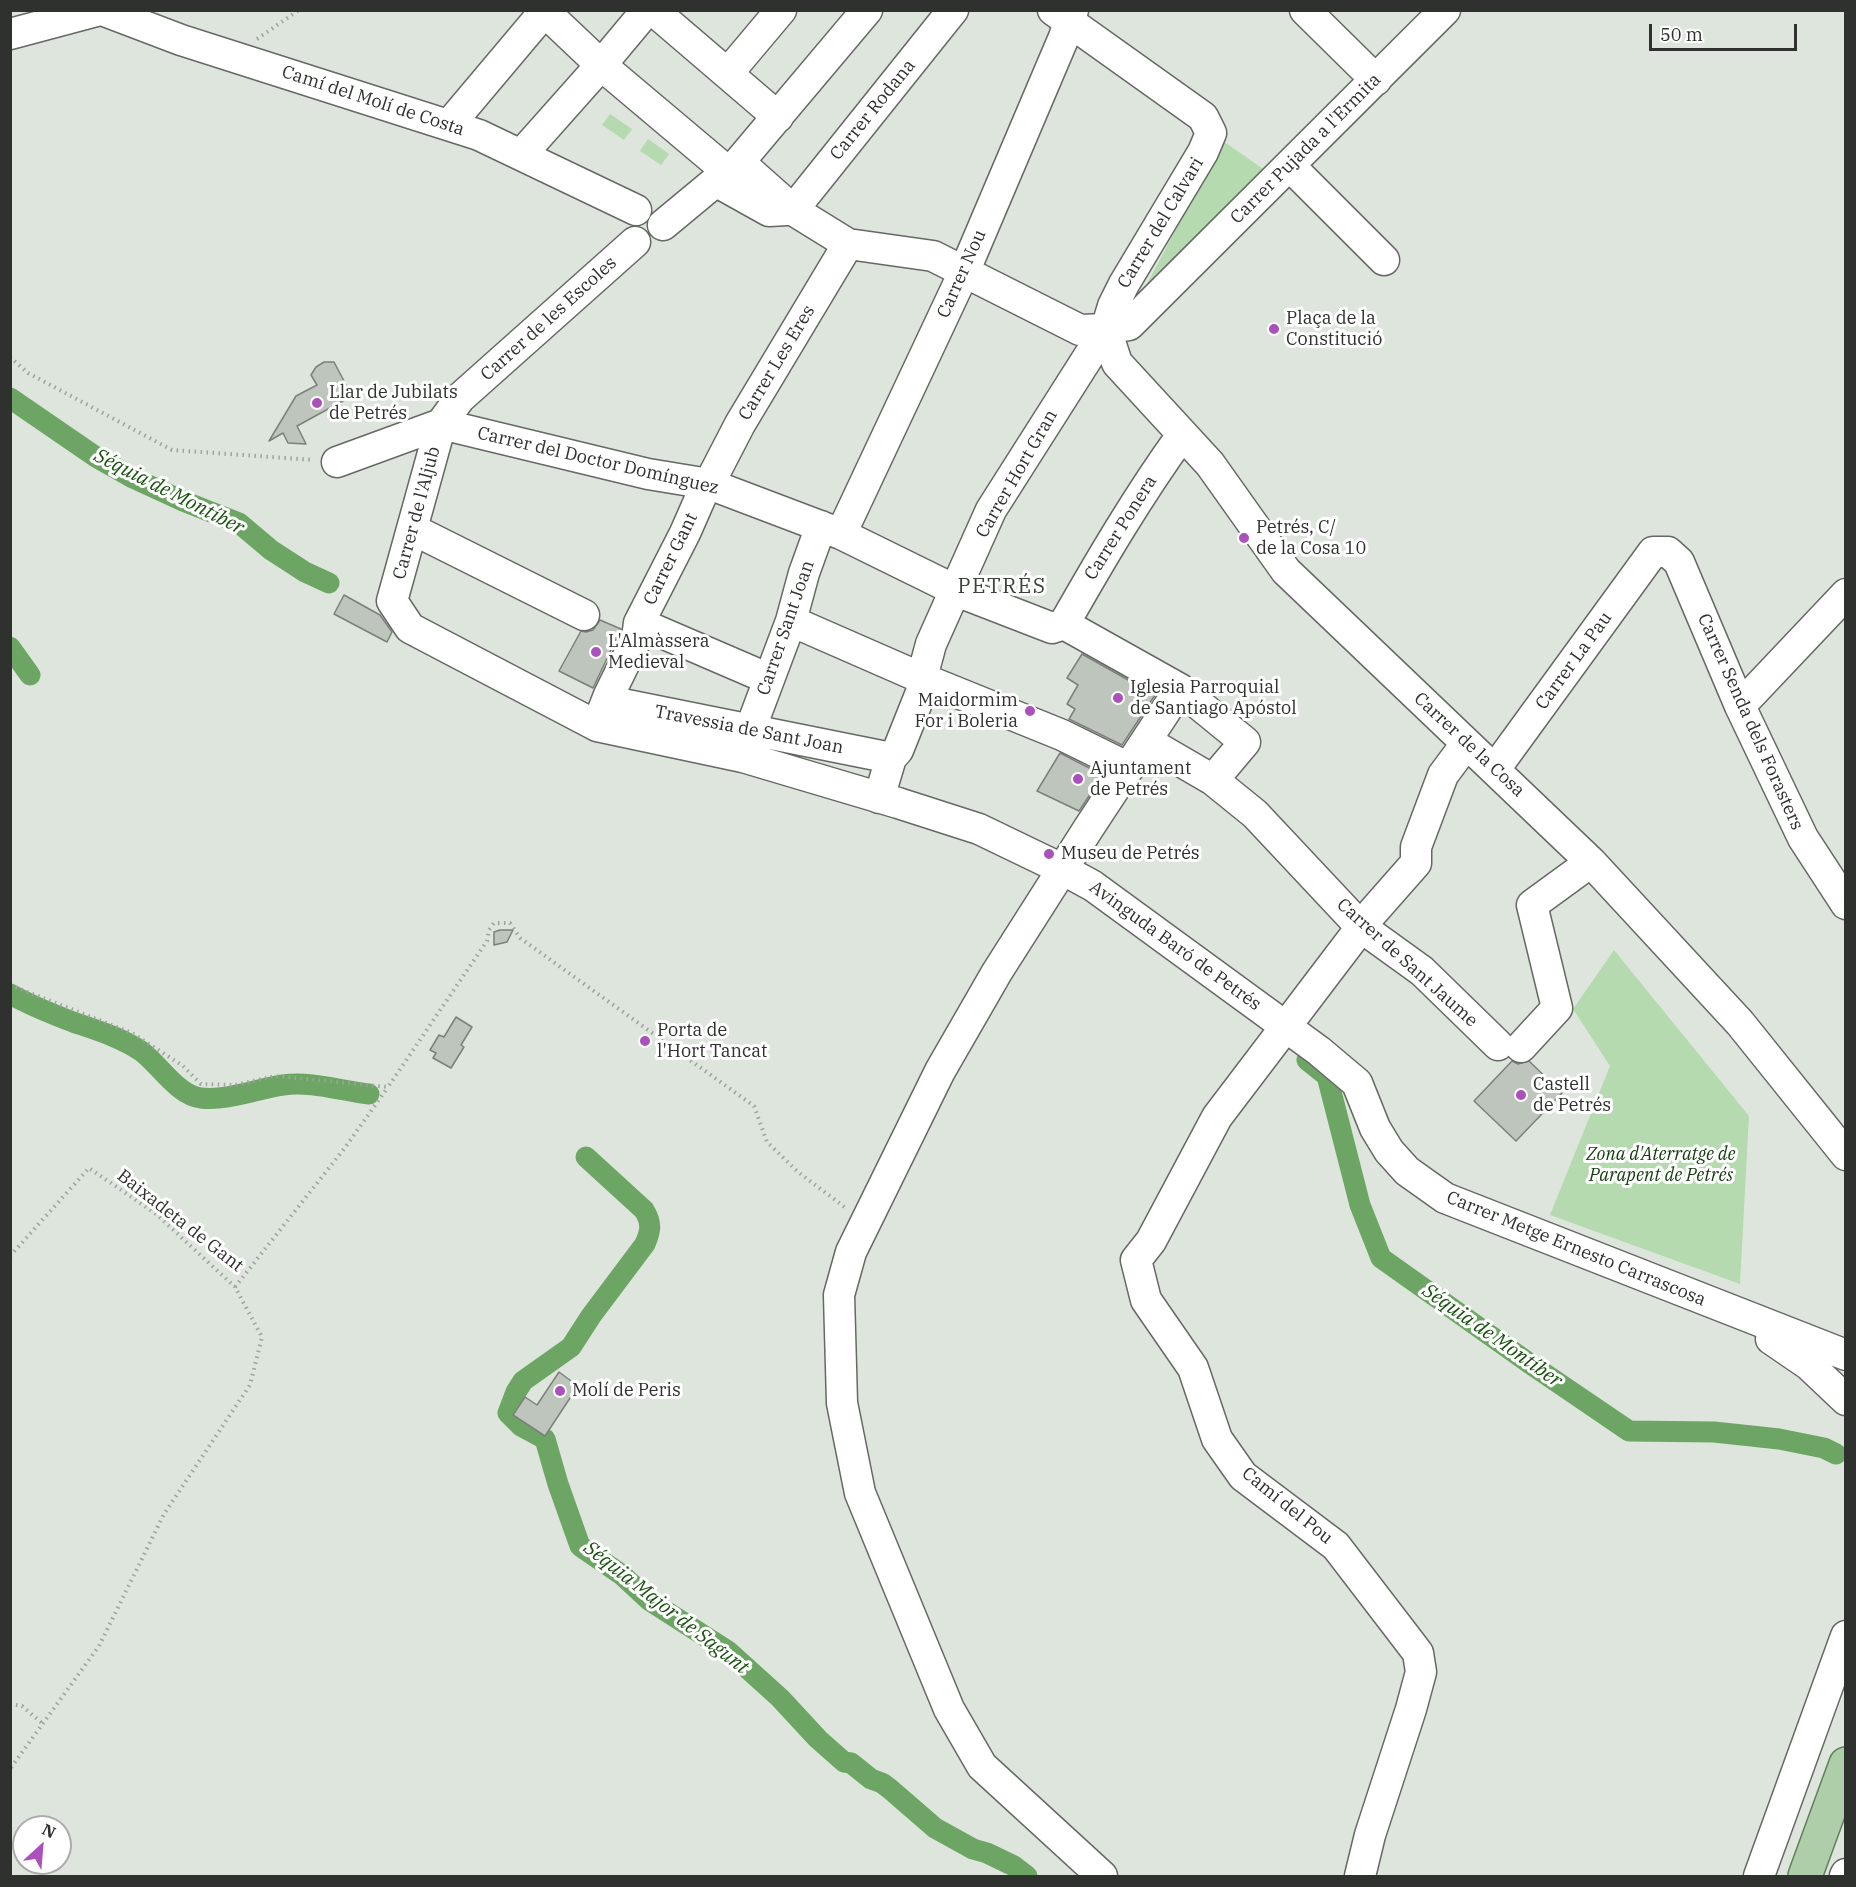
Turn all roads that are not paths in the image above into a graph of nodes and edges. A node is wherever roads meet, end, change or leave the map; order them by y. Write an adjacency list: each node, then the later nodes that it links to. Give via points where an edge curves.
1 (101, 10): 11 (street, Camí del Molí de Costa); 16 (street, Camí del Molí de Costa, via 181,40)
2 (647, 10): 12 (street)
3 (653, 10): 13 (street)
4 (782, 10): 13 (street)
5 (867, 10): 15 (street)
6 (952, 10): 21 (street, Carrer Rodana)
7 (1305, 10): 14 (street)
8 (1445, 10): 14 (street, Carrer Pujada a l'Ermita)
9 (544, 11): 12 (street); 16 (street)
10 (1065, 15): 26 (street, Carrer del Calvari, via 1203,117 1211,133); 27 (street, Carrer Nou)
11 (10, 34)
12 (601, 65): 17 (street); 19 (street)
13 (728, 73): 15 (street)
14 (1376, 80): 18 (street, Carrer Pujada a l'Ermita)
15 (778, 117): 19 (street)
16 (449, 125): 17 (street, Camí del Molí de Costa)
17 (521, 155): 20 (street, Camí del Molí de Costa)
18 (1290, 166): 25 (street); 28 (street, Carrer Pujada a l'Ermita)
19 (728, 172): 21 (street); 22 (street)
20 (636, 210): 22 (street, via 647,208 656,212); 23 (street, via 626,226)
21 (793, 210): 24 (street)
22 (663, 225): 23 (street, via 661,235 653,243)
23 (636, 242): 30 (street, Carrer de les Escoles, via 460,398)
24 (848, 244): 27 (street, via 933,256); 33 (street, Carrer Les Eres, via 740,424)
25 (1384, 260)
26 (1137, 263): 28 (street, via 1146,278); 29 (street, Carrer del Calvari, via 1113,306)
27 (965, 270): 29 (street, via 1080,330); 35 (street, Carrer Nou)
28 (1167, 288): 29 (street, Carrer Pujada a l'Ermita, via 1128,325)
29 (1106, 329): 31 (street, Carrer de la Cosa, via 1117,363); 37 (street, Carrer Hort Gran, via 991,510)
30 (441, 424): 32 (street); 33 (street, Carrer del Doctor Domínguez, via 572,457); 34 (street, Carrer de l'Aljub)
31 (1182, 435): 42 (street, Carrer Ponera, via 1149,480); 50 (street, Carrer de la Cosa, via 1210,464 1286,572)
32 (337, 462)
33 (709, 484): 35 (street, Carrer del Doctor Domínguez); 41 (street, Carrer Gant)
34 (412, 529): 39 (street); 47 (street, Carrer de l'Aljub, via 392,601 410,628)
35 (831, 530): 37 (street, Carrer del Doctor Domínguez); 40 (street, Carrer Sant Joan, via 804,573)
36 (1653, 552): 46 (street, Carrer Senda dels Forasters, via 1668,552 1679,562); 53 (street, Carrer La Pau)
37 (954, 589): 42 (street, Carrer del Doctor Domínguez, via 1052,628); 44 (street, Carrer Hort Gran, via 931,644 924,670)
38 (1845, 594): 46 (street)
39 (584, 615)
40 (791, 621): 43 (street, Carrer Sant Joan); 44 (street)
41 (639, 623): 43 (street); 47 (street, Carrer Gant, via 637,638)
42 (1064, 624): 45 (street, Carrer del Doctor Domínguez)
43 (769, 679): 48 (street, Carrer Sant Joan)
44 (926, 680): 51 (street, Carrer Hort Gran, via 898,750); 52 (street, via 1062,735)
45 (1180, 690): 49 (street); 54 (street, Carrer del Doctor Domínguez, via 1245,742)
46 (1740, 706): 58 (street, Carrer Senda dels Forasters, via 1803,838)
47 (602, 714): 48 (street, Travessia de Sant Joan); 55 (street, Avinguda Baró de Petrés)
48 (750, 730): 51 (street, Travessia de Sant Joan)
49 (1146, 741): 52 (street); 54 (street, Carrer de Sant Jaume)
50 (1466, 744): 53 (street, Carrer de la Cosa); 59 (street, Camí del Pou, via 1443,775 1416,847 1416,863)
51 (891, 758): 55 (street, Carrer Hort Gran)
52 (1129, 768): 57 (street)
53 (1495, 770): 56 (street, Carrer de la Cosa)
54 (1214, 780): 59 (street, Carrer de Sant Jaume, via 1255,814)
55 (879, 798): 57 (street, Avinguda Baró de Petrés, via 979,829)
56 (1591, 862): 59 (street, Carrer de Sant Jaume, via 1532,905 1557,1008 1509,1046 1422,971); 61 (street, Carrer de la Cosa, via 1740,1023)
57 (1062, 869): 60 (street, Avinguda Baró de Petrés, via 1093,886); 67 (street, via 940,1071 851,1252 839,1295 842,1403 860,1493 949,1708 982,1766)
58 (1845, 903)
59 (1361, 927): 60 (street, Camí del Pou)
60 (1286, 1026): 62 (street, Carrer Metge Ernesto Carrascosa, via 1357,1083 1389,1151 1407,1171 1445,1198); 68 (street, Camí del Pou, via 1217,1117 1151,1241 1136,1260 1146,1300 1193,1368 1217,1439 1243,1476 1336,1546 1418,1653 1421,1672)
61 (1845, 1155)
62 (1729, 1310): 63 (street); 64 (street, via 1809,1365)
63 (1845, 1355)
64 (1845, 1400)
65 (1845, 1636): 69 (street)
66 (1845, 1764): 70 (main road)
67 (1102, 1876)
68 (1360, 1876)
69 (1759, 1876)
70 (1805, 1876)

